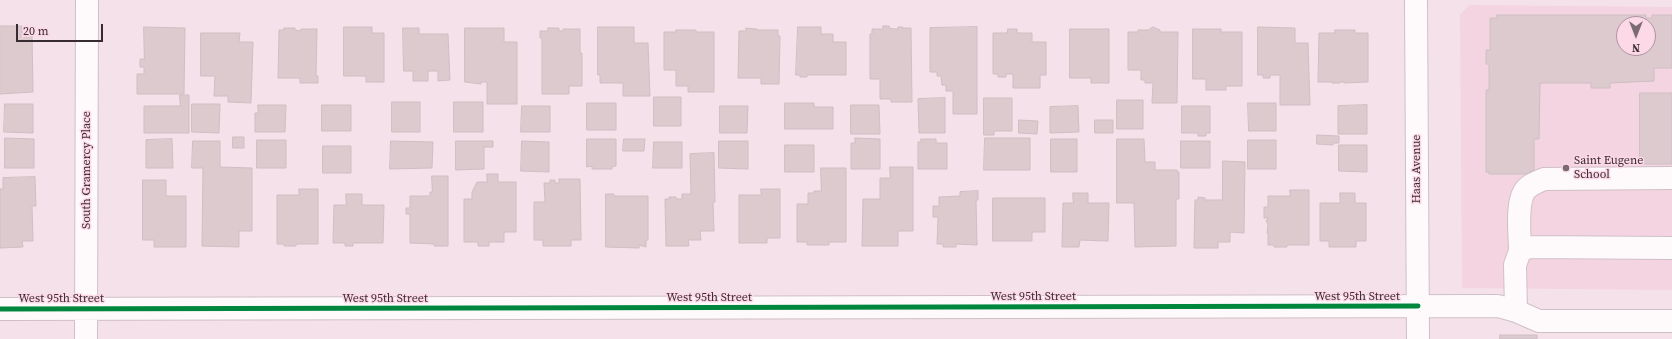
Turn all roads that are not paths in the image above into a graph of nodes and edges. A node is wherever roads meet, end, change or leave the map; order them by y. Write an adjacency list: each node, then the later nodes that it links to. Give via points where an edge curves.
1 (87, 0): 8 (street, South Gramercy Place)
2 (1416, 0): 6 (street, Haas Avenue)
3 (1672, 178): 5 (street, via 1544,179 1532,183 1524,192 1520,204)
4 (1672, 248): 5 (street, via 1529,247)
5 (1520, 251): 9 (street, via 1515,265)
6 (1418, 306): 8 (street, West 95th Street); 9 (street, West 95th Street, via 1498,306); 12 (street, Haas Avenue)
7 (0, 309): 8 (street, West 95th Street)
8 (86, 309): 11 (street, South Gramercy Place)
9 (1516, 311): 10 (street, West 95th Street, via 1539,321)
10 (1672, 321)
11 (86, 339)
12 (1418, 339)

